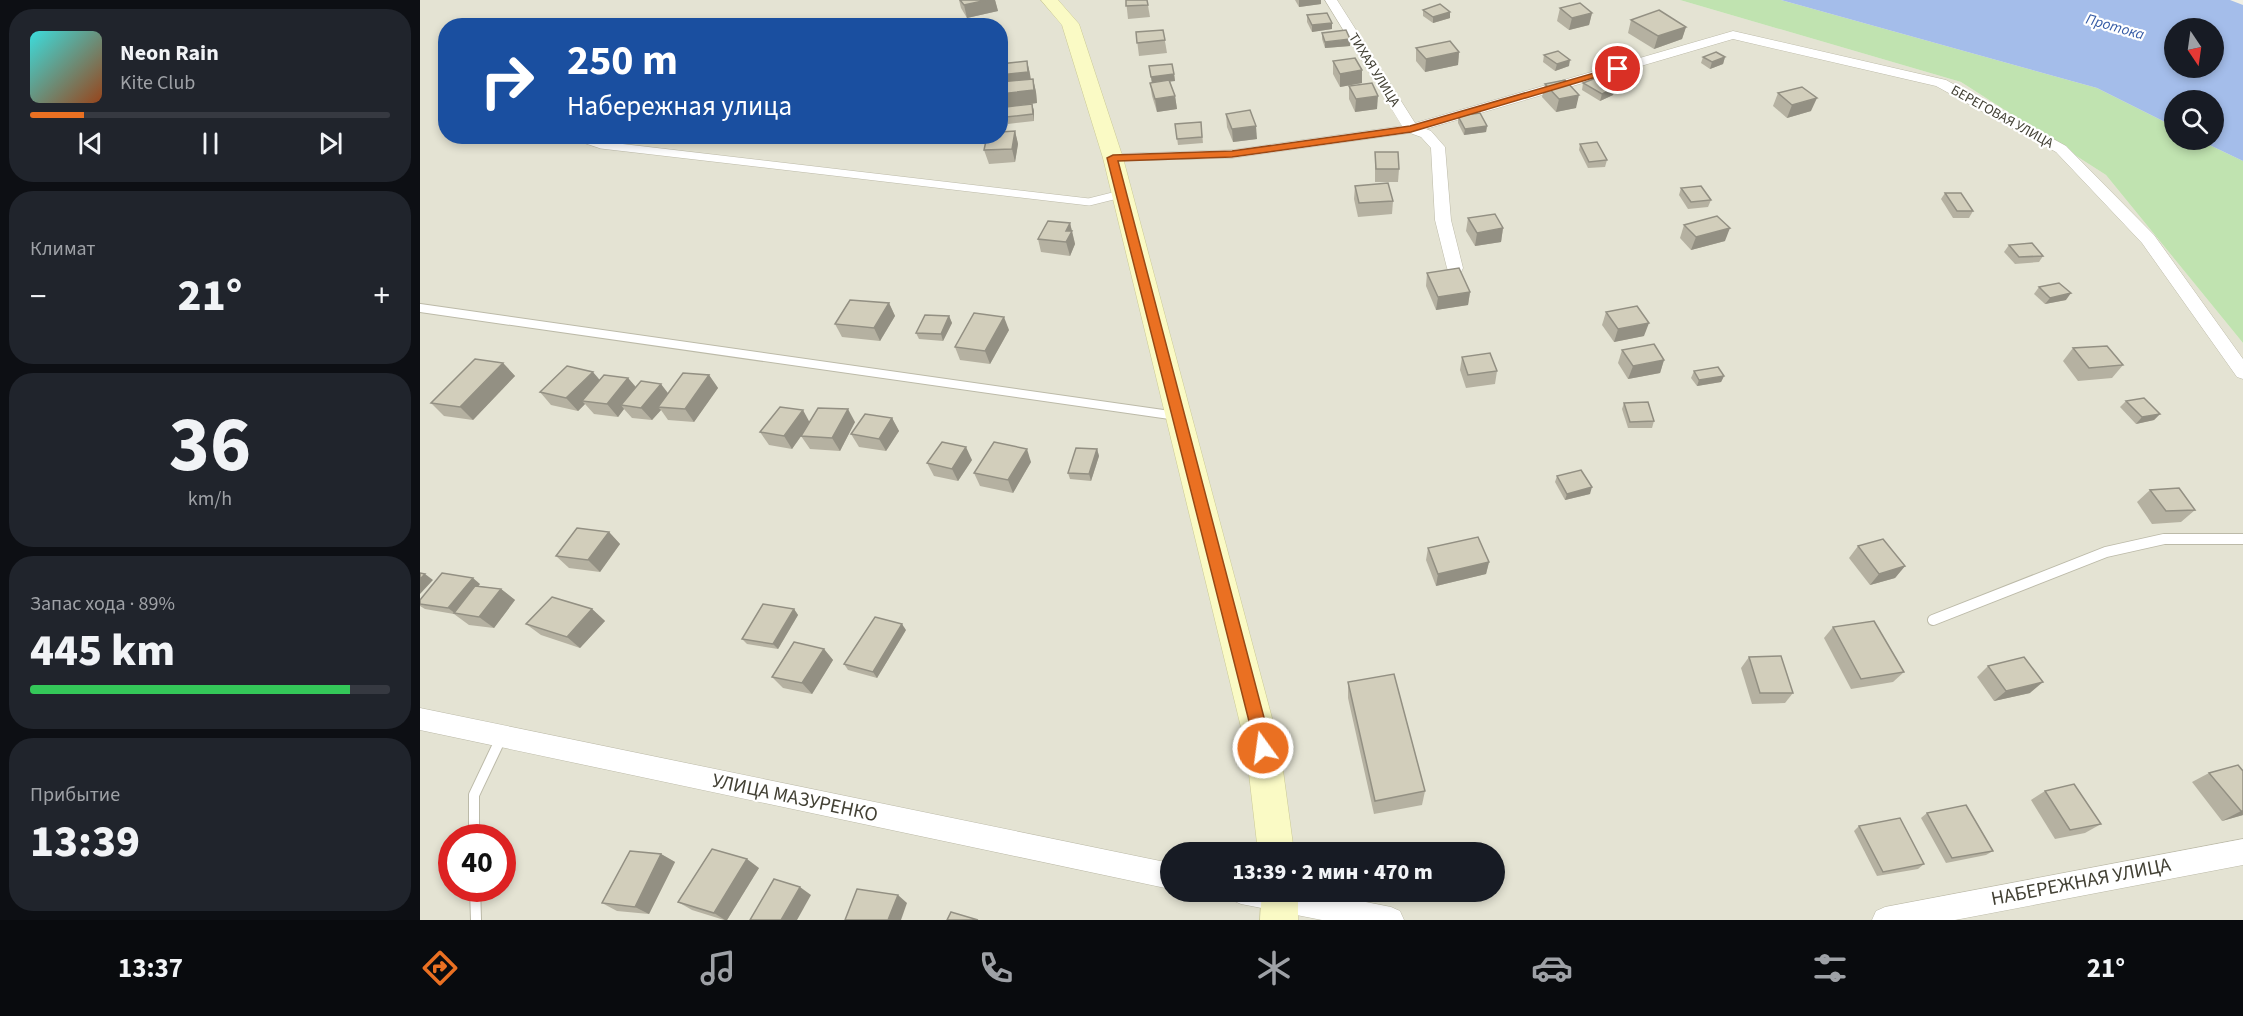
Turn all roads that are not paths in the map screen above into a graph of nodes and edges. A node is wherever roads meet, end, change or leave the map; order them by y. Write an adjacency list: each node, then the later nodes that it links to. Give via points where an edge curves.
1 (1049, 0): 5 (street, via 1070,24)
2 (1331, 0): 3 (street, ТИХАЯ УЛИЦА)
3 (1411, 129): 5 (street, via 1232,154); 7 (street, ТИХАЯ УЛИЦА, via 1426,134 1438,147 1443,220); 9 (street, БЕРЕГОВАЯ УЛИЦА, via 1733,35 1941,83 2061,149 2148,239)
4 (598, 144): 6 (lane, via 1089,202)
5 (1113, 158): 6 (street)
6 (1121, 194): 10 (street)
7 (1455, 268)
8 (420, 308): 10 (lane)
9 (2243, 372)
10 (1177, 416): 16 (street, via 1263,748)
11 (2243, 539): 12 (lane, via 2164,539 2106,552)
12 (1933, 621)
13 (420, 719): 14 (street, УЛИЦА МАЗУРЕНКО)
14 (502, 736): 15 (lane, via 474,795); 18 (street, УЛИЦА МАЗУРЕНКО)
15 (474, 824)
16 (1275, 842)
17 (2243, 852): 23 (street, НАБЕРЕЖНАЯ УЛИЦА)
18 (1160, 874)
19 (475, 902): 21 (lane)
20 (1280, 903): 22 (street)
21 (476, 920)
22 (1390, 920)
23 (1885, 920)

